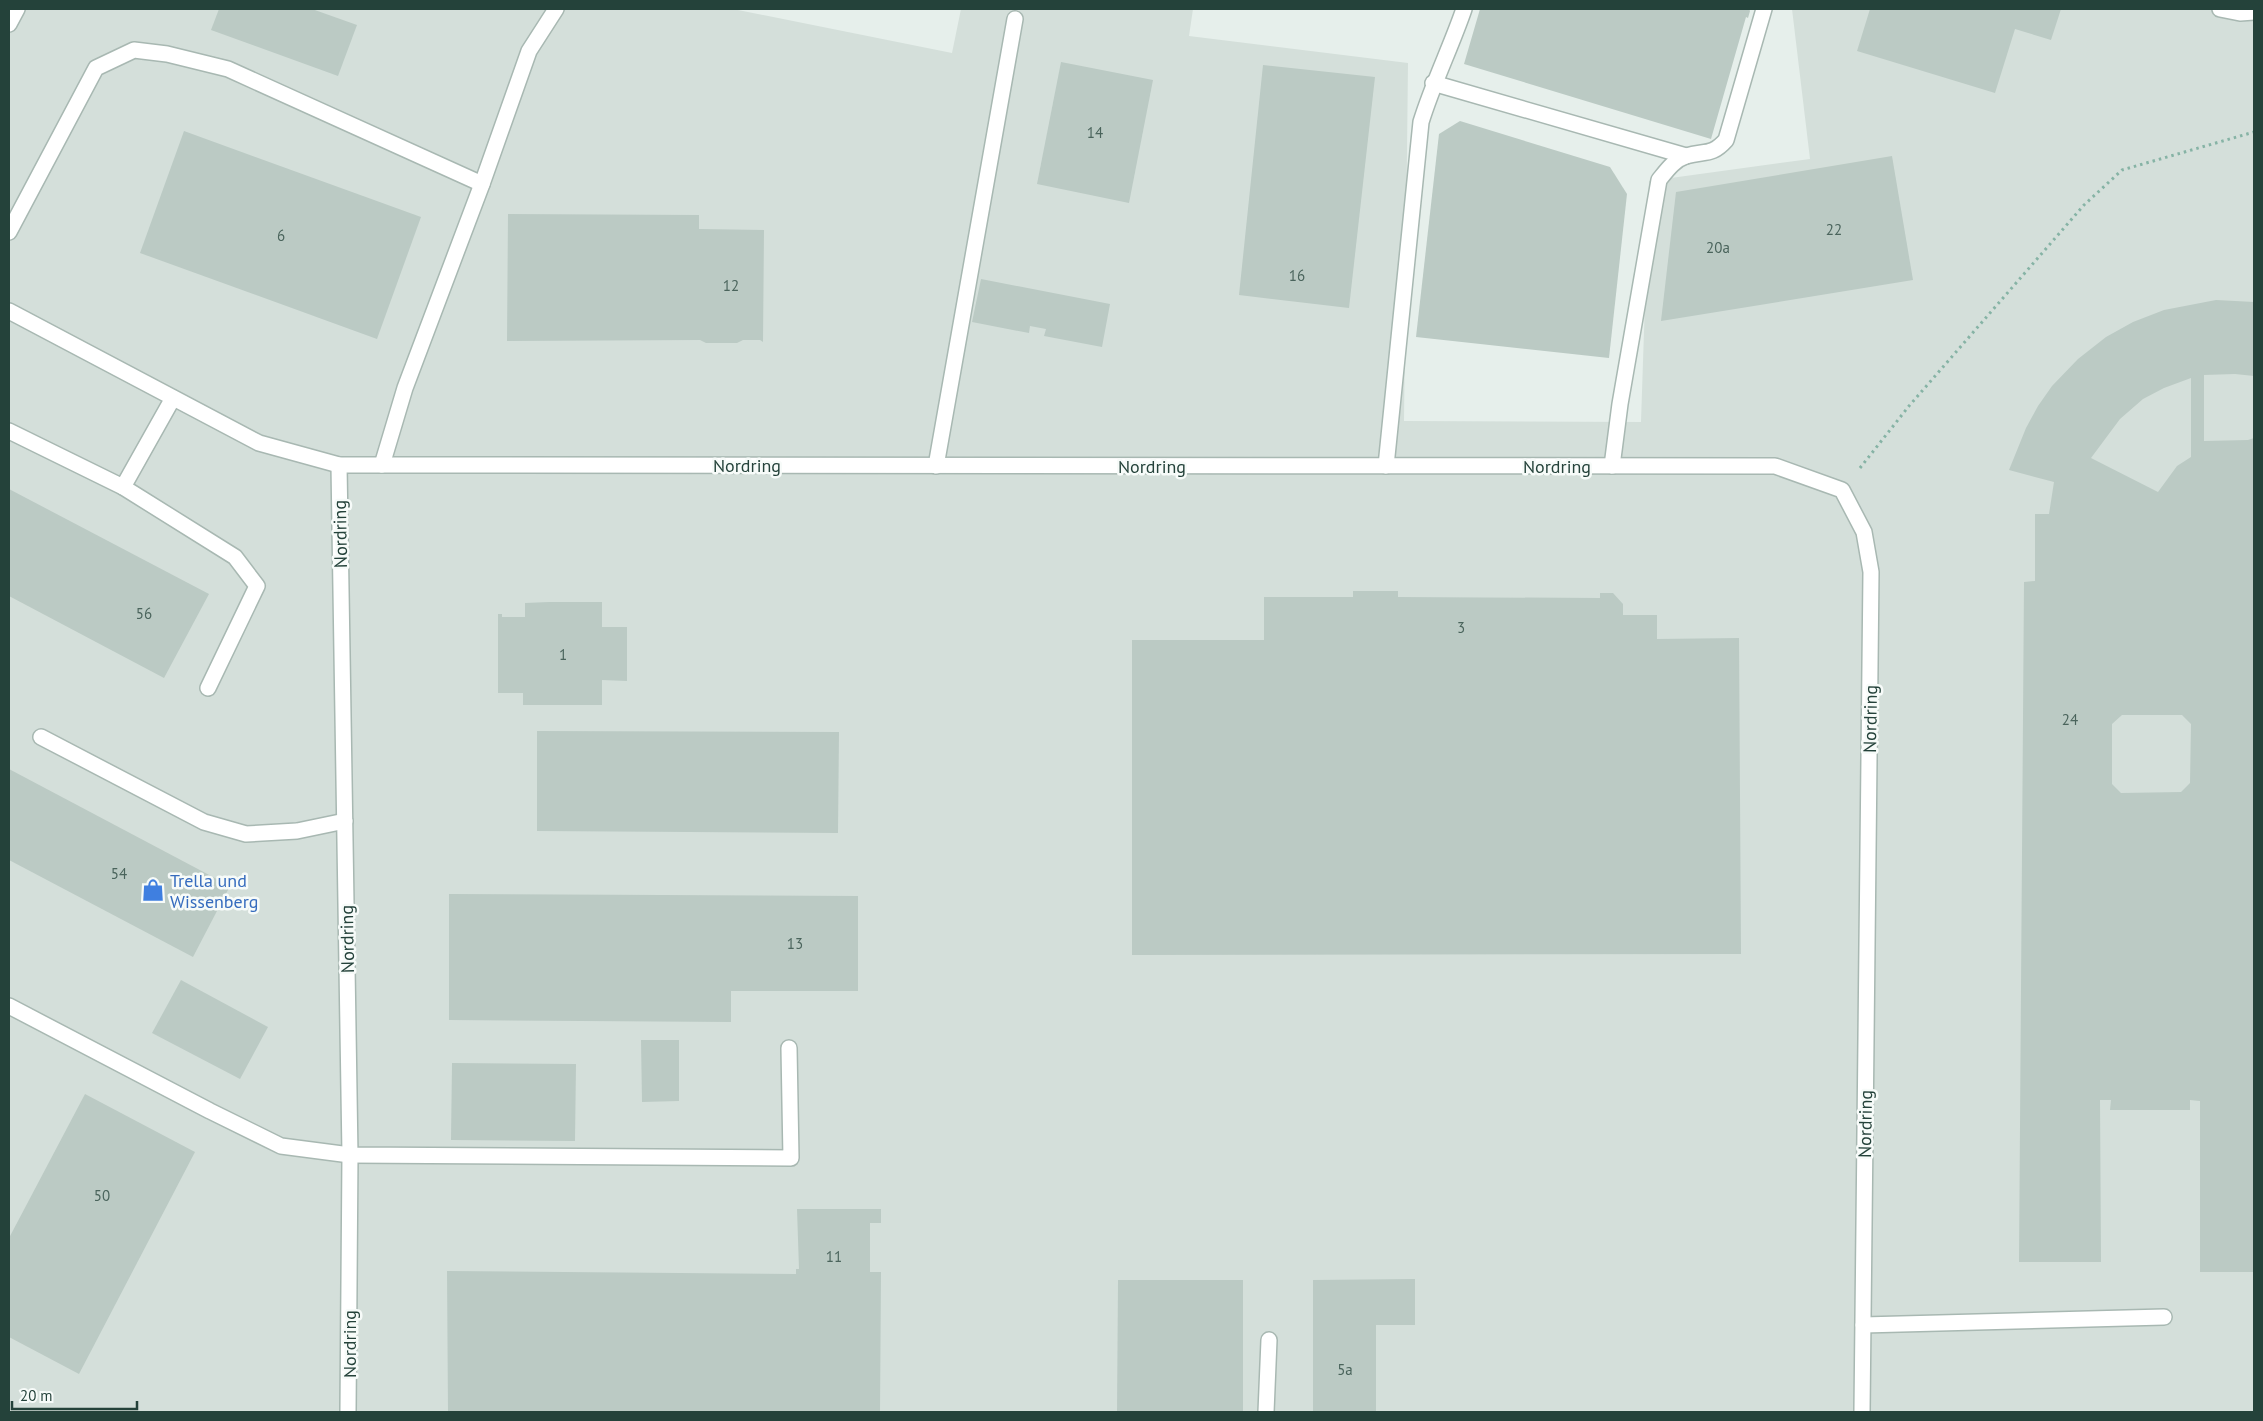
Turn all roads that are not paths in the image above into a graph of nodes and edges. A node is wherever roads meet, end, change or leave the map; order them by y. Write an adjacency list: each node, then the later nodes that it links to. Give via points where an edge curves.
1 (17, 9): 8 (street)
2 (556, 9): 11 (street, via 529,50)
3 (1464, 9): 9 (street, via 1448,55)
4 (1764, 9): 10 (street, via 1726,140 1717,150)
5 (2220, 9): 6 (street, via 2240,14)
6 (2254, 12)
7 (1015, 19): 18 (street)
8 (9, 24)
9 (1433, 83): 10 (street); 19 (street, via 1421,122)
10 (1686, 156): 20 (street, via 1670,165 1659,180)
11 (482, 184): 12 (street, via 228,69 167,54 134,50 96,68); 17 (street, via 405,388)
12 (9, 232)
13 (9, 311): 14 (street, Nordring)
14 (173, 398): 16 (street, Nordring, via 258,443); 21 (street)
15 (9, 432): 21 (street)
16 (338, 465): 17 (street, Nordring); 24 (street, Nordring)
17 (382, 465): 18 (street, Nordring)
18 (936, 466): 19 (street, Nordring)
19 (1386, 466): 20 (street, Nordring)
20 (1612, 466): 29 (street, Nordring, via 1775,466 1842,490 1864,532 1871,572)
21 (123, 487): 22 (street, via 235,557 256,586)
22 (208, 688)
23 (41, 737): 24 (street, via 204,822 246,834 296,831)
24 (345, 821): 27 (street, Nordring)
25 (9, 1006): 27 (street, via 281,1146)
26 (789, 1048): 27 (street, via 791,1158)
27 (350, 1155): 31 (street, Nordring)
28 (2164, 1317): 29 (street)
29 (1863, 1325): 33 (street, Nordring)
30 (1269, 1340): 32 (street)
31 (348, 1412)
32 (1266, 1412)
33 (1862, 1412)

